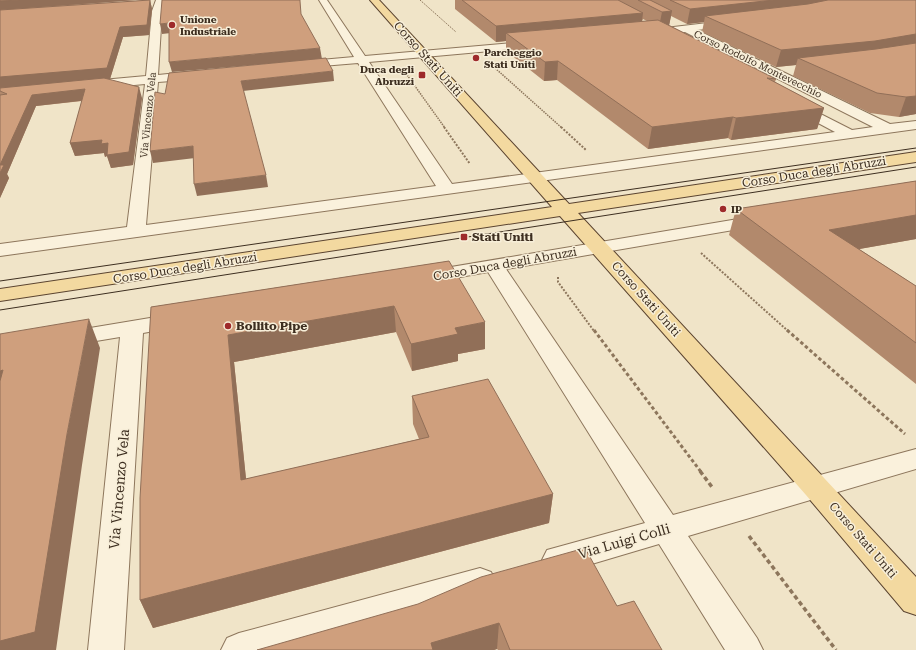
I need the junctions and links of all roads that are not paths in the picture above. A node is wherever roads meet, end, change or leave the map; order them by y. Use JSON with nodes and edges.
{"nodes":[{"id":1,"x":323,"y":0,"type":"edge"},
{"id":2,"x":374,"y":0,"type":"edge"},
{"id":3,"x":159,"y":3,"type":"edge"},
{"id":4,"x":666,"y":19,"type":"edge"},
{"id":5,"x":746,"y":22,"type":"edge"},
{"id":6,"x":643,"y":24,"type":"edge"},
{"id":7,"x":686,"y":29,"type":"junction"},
{"id":8,"x":658,"y":32,"type":"junction"},
{"id":9,"x":635,"y":34,"type":"edge"},
{"id":10,"x":544,"y":43,"type":"edge"},
{"id":11,"x":678,"y":43,"type":"edge"},
{"id":12,"x":424,"y":54,"type":"junction"},
{"id":13,"x":362,"y":60,"type":"junction"},
{"id":14,"x":289,"y":66,"type":"edge"},
{"id":15,"x":794,"y":71,"type":"edge"},
{"id":16,"x":211,"y":73,"type":"edge"},
{"id":17,"x":774,"y":73,"type":"junction"},
{"id":18,"x":152,"y":79,"type":"junction"},
{"id":19,"x":79,"y":86,"type":"edge"},
{"id":20,"x":788,"y":101,"type":"edge"},
{"id":21,"x":916,"y":125,"type":"edge"},
{"id":22,"x":888,"y":129,"type":"junction"},
{"id":23,"x":849,"y":134,"type":"junction"},
{"id":24,"x":916,"y":157,"type":"edge"},
{"id":25,"x":536,"y":178,"type":"junction"},
{"id":26,"x":447,"y":190,"type":"junction"},
{"id":27,"x":565,"y":210,"type":"junction"},
{"id":28,"x":782,"y":216,"type":"edge"},
{"id":29,"x":136,"y":231,"type":"junction"},
{"id":30,"x":599,"y":248,"type":"junction"},
{"id":31,"x":0,"y":250,"type":"edge"},
{"id":32,"x":494,"y":266,"type":"junction"},
{"id":33,"x":404,"y":281,"type":"edge"},
{"id":34,"x":0,"y":295,"type":"edge"},
{"id":35,"x":202,"y":316,"type":"edge"},
{"id":36,"x":132,"y":328,"type":"junction"},
{"id":37,"x":46,"y":343,"type":"edge"},
{"id":38,"x":913,"y":449,"type":"edge"},
{"id":39,"x":816,"y":487,"type":"junction"},
{"id":40,"x":665,"y":529,"type":"junction"},
{"id":41,"x":916,"y":600,"type":"edge"},
{"id":42,"x":106,"y":650,"type":"edge"},
{"id":43,"x":239,"y":650,"type":"edge"},
{"id":44,"x":745,"y":650,"type":"edge"}],
"edges":[{"from":1,"to":13,"type":"street"},
{"from":2,"to":12,"type":"main road","name":"Corso Stati Uniti"},
{"from":3,"to":18,"type":"street","name":"Via Vincenzo Vela"},
{"from":4,"to":7,"type":"street","name":"Corso Rodolfo Montevecchio"},
{"from":5,"to":7,"type":"street"},
{"from":6,"to":8,"type":"street","name":"Corso Rodolfo Montevecchio"},
{"from":7,"to":8,"type":"street"},
{"from":7,"to":17,"type":"street","name":"Corso Rodolfo Montevecchio"},
{"from":8,"to":9,"type":"street"},
{"from":8,"to":11,"type":"street","name":"Corso Rodolfo Montevecchio"},
{"from":10,"to":12,"type":"street"},
{"from":12,"to":13,"type":"street"},
{"from":12,"to":25,"type":"main road","name":"Corso Stati Uniti"},
{"from":13,"to":14,"type":"street"},
{"from":13,"to":26,"type":"street"},
{"from":15,"to":17,"type":"street"},
{"from":16,"to":18,"type":"street"},
{"from":17,"to":22,"type":"street","name":"Corso Rodolfo Montevecchio"},
{"from":18,"to":19,"type":"street"},
{"from":18,"to":29,"type":"street","name":"Via Vincenzo Vela"},
{"from":20,"to":23,"type":"street","name":"Corso Rodolfo Montevecchio"},
{"from":21,"to":22,"type":"street"},
{"from":22,"to":23,"type":"street"},
{"from":23,"to":25,"type":"street"},
{"from":24,"to":27,"type":"main road","name":"Corso Duca degli Abruzzi"},
{"from":25,"to":26,"type":"street"},
{"from":25,"to":27,"type":"main road","name":"Corso Stati Uniti"},
{"from":26,"to":29,"type":"street"},
{"from":27,"to":30,"type":"main road","name":"Corso Stati Uniti"},
{"from":27,"to":34,"type":"main road","name":"Corso Duca degli Abruzzi"},
{"from":28,"to":30,"type":"street","name":"Corso Duca degli Abruzzi"},
{"from":29,"to":31,"type":"street"},
{"from":30,"to":32,"type":"street","name":"Corso Duca degli Abruzzi"},
{"from":30,"to":39,"type":"main road","name":"Corso Stati Uniti"},
{"from":32,"to":33,"type":"street","name":"Corso Duca degli Abruzzi"},
{"from":32,"to":40,"type":"street"},
{"from":35,"to":36,"type":"street"},
{"from":36,"to":37,"type":"street"},
{"from":36,"to":42,"type":"street","name":"Via Vincenzo Vela"},
{"from":38,"to":39,"type":"street","name":"Via Luigi Colli"},
{"from":39,"to":40,"type":"street","name":"Via Luigi Colli"},
{"from":39,"to":41,"type":"main road","name":"Corso Stati Uniti"},
{"from":40,"to":43,"type":"street","name":"Via Luigi Colli"},
{"from":40,"to":44,"type":"street"}]}
